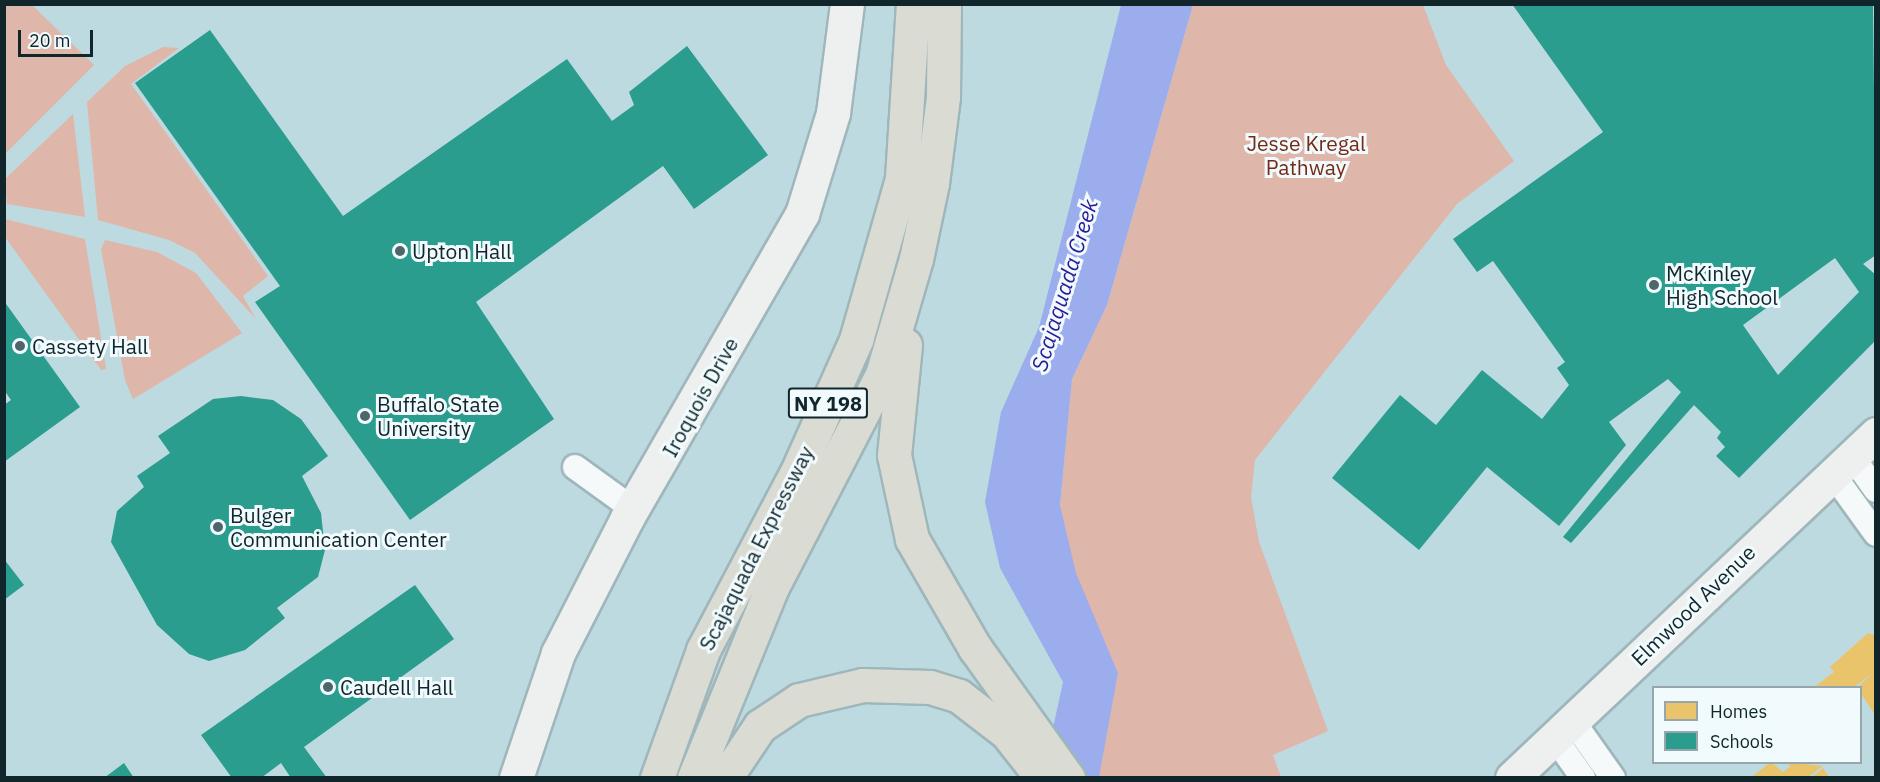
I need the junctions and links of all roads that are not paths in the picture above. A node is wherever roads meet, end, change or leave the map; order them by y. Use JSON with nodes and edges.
{"nodes":[{"id":1,"x":847,"y":4,"type":"edge"},
{"id":2,"x":913,"y":4,"type":"edge"},
{"id":3,"x":944,"y":4,"type":"edge"},
{"id":4,"x":916,"y":260,"type":"junction"},
{"id":5,"x":1875,"y":434,"type":"edge"},
{"id":6,"x":1841,"y":464,"type":"junction"},
{"id":7,"x":575,"y":467,"type":"dead end"},
{"id":8,"x":1875,"y":490,"type":"edge"},
{"id":9,"x":633,"y":509,"type":"junction"},
{"id":10,"x":1875,"y":534,"type":"edge"},
{"id":11,"x":1012,"y":720,"type":"junction"},
{"id":12,"x":1563,"y":729,"type":"junction"},
{"id":13,"x":516,"y":777,"type":"edge"},
{"id":14,"x":657,"y":777,"type":"edge"},
{"id":15,"x":694,"y":777,"type":"edge"},
{"id":16,"x":725,"y":777,"type":"edge"},
{"id":17,"x":1041,"y":777,"type":"edge"},
{"id":18,"x":1068,"y":777,"type":"edge"},
{"id":19,"x":1512,"y":777,"type":"edge"},
{"id":20,"x":1583,"y":777,"type":"edge"},
{"id":21,"x":1613,"y":777,"type":"edge"}],
"edges":[{"from":1,"to":9,"type":"street","name":"Iroquois Drive"},
{"from":2,"to":14,"type":"highway","name":"Scajaquada Expressway","number":"NY 198"},
{"from":3,"to":4,"type":"highway","name":"Scajaquada Expressway","number":"NY 198"},
{"from":4,"to":11,"type":"highway"},
{"from":4,"to":15,"type":"highway","name":"Scajaquada Expressway","number":"NY 198"},
{"from":5,"to":6,"type":"street","name":"Elmwood Avenue"},
{"from":6,"to":8,"type":"street"},
{"from":6,"to":10,"type":"street"},
{"from":6,"to":12,"type":"street","name":"Elmwood Avenue"},
{"from":7,"to":9,"type":"street"},
{"from":9,"to":13,"type":"street","name":"Iroquois Drive"},
{"from":11,"to":16,"type":"highway"},
{"from":11,"to":17,"type":"highway"},
{"from":11,"to":18,"type":"highway"},
{"from":12,"to":19,"type":"street","name":"Elmwood Avenue"},
{"from":12,"to":20,"type":"street"},
{"from":12,"to":21,"type":"street"}]}
